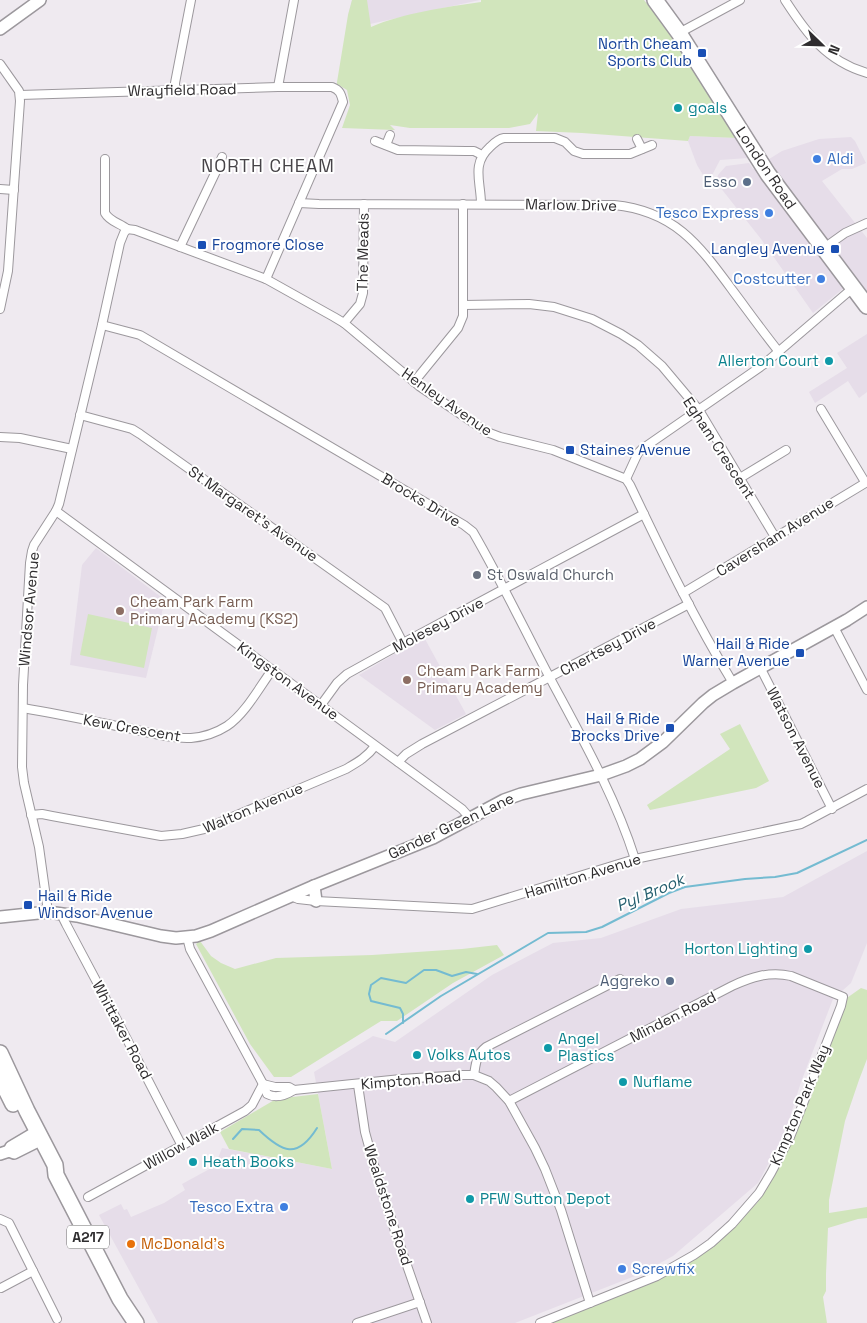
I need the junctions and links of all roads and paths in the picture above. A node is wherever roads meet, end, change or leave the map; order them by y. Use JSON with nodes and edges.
{"nodes":[{"id":1,"x":40,"y":0,"type":"edge"},
{"id":2,"x":191,"y":0,"type":"edge"},
{"id":3,"x":294,"y":0,"type":"edge"},
{"id":4,"x":655,"y":0,"type":"edge"},
{"id":5,"x":740,"y":0,"type":"edge"},
{"id":6,"x":785,"y":0,"type":"edge"},
{"id":7,"x":0,"y":29,"type":"edge"},
{"id":8,"x":679,"y":33,"type":"junction"},
{"id":9,"x":0,"y":64,"type":"edge"},
{"id":10,"x":867,"y":73,"type":"edge"},
{"id":11,"x":278,"y":87,"type":"junction"},
{"id":12,"x":175,"y":90,"type":"junction"},
{"id":13,"x":20,"y":95,"type":"junction"},
{"id":14,"x":390,"y":135,"type":"dead end"},
{"id":15,"x":637,"y":139,"type":"dead end"},
{"id":16,"x":375,"y":141,"type":"dead end"},
{"id":17,"x":386,"y":145,"type":"junction"},
{"id":18,"x":652,"y":145,"type":"dead end"},
{"id":19,"x":642,"y":149,"type":"junction"},
{"id":20,"x":482,"y":155,"type":"junction"},
{"id":21,"x":222,"y":157,"type":"dead end"},
{"id":22,"x":105,"y":159,"type":"dead end"},
{"id":23,"x":0,"y":189,"type":"edge"},
{"id":24,"x":14,"y":190,"type":"junction"},
{"id":25,"x":299,"y":203,"type":"junction"},
{"id":26,"x":364,"y":204,"type":"junction"},
{"id":27,"x":463,"y":204,"type":"junction"},
{"id":28,"x":481,"y":204,"type":"junction"},
{"id":29,"x":867,"y":223,"type":"edge"},
{"id":30,"x":127,"y":230,"type":"junction"},
{"id":31,"x":180,"y":247,"type":"junction"},
{"id":32,"x":824,"y":248,"type":"junction"},
{"id":33,"x":266,"y":279,"type":"junction"},
{"id":34,"x":854,"y":287,"type":"junction"},
{"id":35,"x":464,"y":304,"type":"junction"},
{"id":36,"x":867,"y":306,"type":"edge"},
{"id":37,"x":0,"y":309,"type":"edge"},
{"id":38,"x":344,"y":323,"type":"junction"},
{"id":39,"x":102,"y":325,"type":"junction"},
{"id":40,"x":779,"y":352,"type":"junction"},
{"id":41,"x":414,"y":382,"type":"junction"},
{"id":42,"x":821,"y":409,"type":"dead end"},
{"id":43,"x":698,"y":410,"type":"junction"},
{"id":44,"x":80,"y":415,"type":"junction"},
{"id":45,"x":0,"y":436,"type":"edge"},
{"id":46,"x":72,"y":450,"type":"junction"},
{"id":47,"x":786,"y":450,"type":"dead end"},
{"id":48,"x":740,"y":478,"type":"junction"},
{"id":49,"x":626,"y":479,"type":"junction"},
{"id":50,"x":866,"y":482,"type":"edge"},
{"id":51,"x":56,"y":511,"type":"junction"},
{"id":52,"x":644,"y":514,"type":"junction"},
{"id":53,"x":775,"y":537,"type":"junction"},
{"id":54,"x":504,"y":589,"type":"junction"},
{"id":55,"x":683,"y":593,"type":"junction"},
{"id":56,"x":689,"y":604,"type":"junction"},
{"id":57,"x":867,"y":607,"type":"edge"},
{"id":58,"x":834,"y":627,"type":"junction"},
{"id":59,"x":402,"y":643,"type":"junction"},
{"id":60,"x":760,"y":667,"type":"junction"},
{"id":61,"x":272,"y":670,"type":"junction"},
{"id":62,"x":550,"y":678,"type":"junction"},
{"id":63,"x":733,"y":683,"type":"junction"},
{"id":64,"x":867,"y":690,"type":"edge"},
{"id":65,"x":321,"y":705,"type":"junction"},
{"id":66,"x":23,"y":708,"type":"junction"},
{"id":67,"x":375,"y":746,"type":"junction"},
{"id":68,"x":398,"y":762,"type":"junction"},
{"id":69,"x":600,"y":775,"type":"junction"},
{"id":70,"x":867,"y":789,"type":"edge"},
{"id":71,"x":832,"y":809,"type":"junction"},
{"id":72,"x":32,"y":815,"type":"junction"},
{"id":73,"x":470,"y":818,"type":"junction"},
{"id":74,"x":635,"y":859,"type":"junction"},
{"id":75,"x":314,"y":886,"type":"junction"},
{"id":76,"x":291,"y":896,"type":"junction"},
{"id":77,"x":316,"y":900,"type":"junction"},
{"id":78,"x":48,"y":912,"type":"junction"},
{"id":79,"x":64,"y":914,"type":"junction"},
{"id":80,"x":0,"y":917,"type":"edge"},
{"id":81,"x":187,"y":937,"type":"junction"},
{"id":82,"x":620,"y":979,"type":"dead end"},
{"id":83,"x":843,"y":996,"type":"joint"},
{"id":84,"x":0,"y":1053,"type":"edge"},
{"id":85,"x":474,"y":1075,"type":"junction"},
{"id":86,"x":0,"y":1078,"type":"edge"},
{"id":87,"x":263,"y":1084,"type":"junction"},
{"id":88,"x":358,"y":1085,"type":"junction"},
{"id":89,"x":509,"y":1100,"type":"junction"},
{"id":90,"x":35,"y":1138,"type":"junction"},
{"id":91,"x":182,"y":1146,"type":"junction"},
{"id":92,"x":5,"y":1153,"type":"edge"},
{"id":93,"x":88,"y":1197,"type":"dead end"},
{"id":94,"x":0,"y":1219,"type":"edge"},
{"id":95,"x":33,"y":1271,"type":"junction"},
{"id":96,"x":1,"y":1288,"type":"edge"},
{"id":97,"x":420,"y":1302,"type":"junction"},
{"id":98,"x":590,"y":1304,"type":"junction"},
{"id":99,"x":57,"y":1319,"type":"dead end"},
{"id":100,"x":136,"y":1323,"type":"edge"},
{"id":101,"x":357,"y":1323,"type":"edge"},
{"id":102,"x":427,"y":1323,"type":"edge"},
{"id":103,"x":540,"y":1323,"type":"edge"}],
"edges":[{"from":1,"to":7,"type":"street"},
{"from":2,"to":12,"type":"street"},
{"from":3,"to":11,"type":"street"},
{"from":4,"to":8,"type":"highway","name":"London Road"},
{"from":5,"to":8,"type":"street"},
{"from":6,"to":10,"type":"street"},
{"from":8,"to":32,"type":"highway","name":"London Road"},
{"from":9,"to":13,"type":"street"},
{"from":11,"to":12,"type":"street","name":"Wrayfield Road"},
{"from":11,"to":25,"type":"street","name":"Wrayfield Road"},
{"from":12,"to":13,"type":"street","name":"Wrayfield Road"},
{"from":13,"to":24,"type":"street"},
{"from":14,"to":17,"type":"street"},
{"from":15,"to":19,"type":"street"},
{"from":16,"to":17,"type":"street"},
{"from":17,"to":20,"type":"street"},
{"from":18,"to":19,"type":"street"},
{"from":19,"to":20,"type":"street"},
{"from":20,"to":28,"type":"street"},
{"from":21,"to":31,"type":"street"},
{"from":22,"to":30,"type":"street"},
{"from":23,"to":24,"type":"street"},
{"from":24,"to":37,"type":"street"},
{"from":25,"to":26,"type":"street","name":"Marlow Drive"},
{"from":25,"to":33,"type":"street"},
{"from":26,"to":27,"type":"street","name":"Marlow Drive"},
{"from":26,"to":38,"type":"street","name":"The Meads"},
{"from":27,"to":28,"type":"street","name":"Marlow Drive"},
{"from":27,"to":35,"type":"street"},
{"from":28,"to":40,"type":"street","name":"Marlow Drive"},
{"from":29,"to":32,"type":"street"},
{"from":30,"to":31,"type":"street","name":"Henley Avenue"},
{"from":30,"to":39,"type":"street","name":"Windsor Avenue"},
{"from":31,"to":33,"type":"street","name":"Henley Avenue"},
{"from":32,"to":34,"type":"highway","name":"London Road"},
{"from":33,"to":38,"type":"street","name":"Henley Avenue"},
{"from":34,"to":36,"type":"highway","name":"London Road"},
{"from":34,"to":40,"type":"street"},
{"from":35,"to":41,"type":"street"},
{"from":35,"to":43,"type":"street","name":"Egham Crescent"},
{"from":38,"to":41,"type":"street","name":"Henley Avenue"},
{"from":39,"to":44,"type":"street","name":"Windsor Avenue"},
{"from":39,"to":54,"type":"street","name":"Brocks Drive"},
{"from":40,"to":43,"type":"street"},
{"from":41,"to":49,"type":"street","name":"Henley Avenue"},
{"from":42,"to":50,"type":"street"},
{"from":43,"to":48,"type":"street","name":"Egham Crescent"},
{"from":43,"to":49,"type":"street"},
{"from":44,"to":46,"type":"street","name":"Windsor Avenue"},
{"from":44,"to":59,"type":"street","name":"St Margaret's Avenue"},
{"from":45,"to":46,"type":"street"},
{"from":46,"to":51,"type":"street","name":"Windsor Avenue"},
{"from":47,"to":48,"type":"street"},
{"from":48,"to":53,"type":"street","name":"Egham Crescent"},
{"from":49,"to":52,"type":"street"},
{"from":50,"to":53,"type":"street","name":"Caversham Avenue"},
{"from":51,"to":61,"type":"street","name":"Kingston Avenue"},
{"from":51,"to":66,"type":"street","name":"Windsor Avenue"},
{"from":52,"to":54,"type":"street","name":"Molesey Drive"},
{"from":52,"to":55,"type":"street"},
{"from":53,"to":55,"type":"street","name":"Caversham Avenue"},
{"from":54,"to":59,"type":"street","name":"Molesey Drive"},
{"from":54,"to":62,"type":"street","name":"Brocks Drive"},
{"from":55,"to":56,"type":"street"},
{"from":56,"to":62,"type":"street","name":"Chertsey Drive"},
{"from":56,"to":63,"type":"street"},
{"from":57,"to":58,"type":"street","name":"Gander Green Lane"},
{"from":58,"to":60,"type":"street","name":"Gander Green Lane"},
{"from":58,"to":64,"type":"street"},
{"from":59,"to":65,"type":"street","name":"Molesey Drive"},
{"from":60,"to":63,"type":"street","name":"Gander Green Lane"},
{"from":60,"to":71,"type":"street","name":"Watson Avenue"},
{"from":61,"to":65,"type":"street","name":"Kingston Avenue"},
{"from":61,"to":66,"type":"street","name":"Kew Crescent"},
{"from":62,"to":68,"type":"street","name":"Chertsey Drive"},
{"from":62,"to":69,"type":"street","name":"Brocks Drive"},
{"from":63,"to":69,"type":"street","name":"Gander Green Lane"},
{"from":65,"to":67,"type":"street","name":"Kingston Avenue"},
{"from":66,"to":72,"type":"street","name":"Windsor Avenue"},
{"from":67,"to":68,"type":"street","name":"Kingston Avenue"},
{"from":67,"to":72,"type":"street","name":"Walton Avenue"},
{"from":68,"to":73,"type":"street","name":"Kingston Avenue"},
{"from":69,"to":73,"type":"street","name":"Gander Green Lane"},
{"from":69,"to":74,"type":"street","name":"Brocks Drive"},
{"from":70,"to":71,"type":"street","name":"Hamilton Avenue"},
{"from":71,"to":74,"type":"street","name":"Hamilton Avenue"},
{"from":72,"to":78,"type":"street","name":"Windsor Avenue"},
{"from":73,"to":75,"type":"street","name":"Gander Green Lane"},
{"from":74,"to":77,"type":"street","name":"Hamilton Avenue"},
{"from":75,"to":76,"type":"street","name":"Gander Green Lane"},
{"from":75,"to":77,"type":"street"},
{"from":76,"to":77,"type":"street","name":"Hamilton Avenue"},
{"from":76,"to":81,"type":"street","name":"Gander Green Lane"},
{"from":78,"to":79,"type":"street","name":"Gander Green Lane"},
{"from":78,"to":80,"type":"street","name":"Gander Green Lane"},
{"from":79,"to":81,"type":"street","name":"Gander Green Lane"},
{"from":79,"to":91,"type":"street","name":"Whittaker Road"},
{"from":81,"to":87,"type":"street"},
{"from":82,"to":85,"type":"street"},
{"from":83,"to":89,"type":"street","name":"Minden Road"},
{"from":83,"to":98,"type":"street","name":"Kimpton Park Way"},
{"from":84,"to":90,"type":"highway","number":"A217"},
{"from":85,"to":88,"type":"street","name":"Kimpton Road"},
{"from":85,"to":89,"type":"street","name":"Kimpton Road"},
{"from":86,"to":90,"type":"highway","number":"A217"},
{"from":87,"to":88,"type":"street","name":"Kimpton Road"},
{"from":87,"to":91,"type":"street","name":"Willow Walk"},
{"from":88,"to":97,"type":"street","name":"Wealdstone Road"},
{"from":89,"to":98,"type":"street","name":"Kimpton Road"},
{"from":90,"to":92,"type":"street"},
{"from":90,"to":100,"type":"highway","number":"A217"},
{"from":91,"to":93,"type":"street","name":"Willow Walk"},
{"from":94,"to":95,"type":"street"},
{"from":95,"to":96,"type":"street"},
{"from":95,"to":99,"type":"street"},
{"from":97,"to":101,"type":"street"},
{"from":97,"to":102,"type":"street","name":"Wealdstone Road"},
{"from":98,"to":103,"type":"street","name":"Kimpton Park Way"}]}
